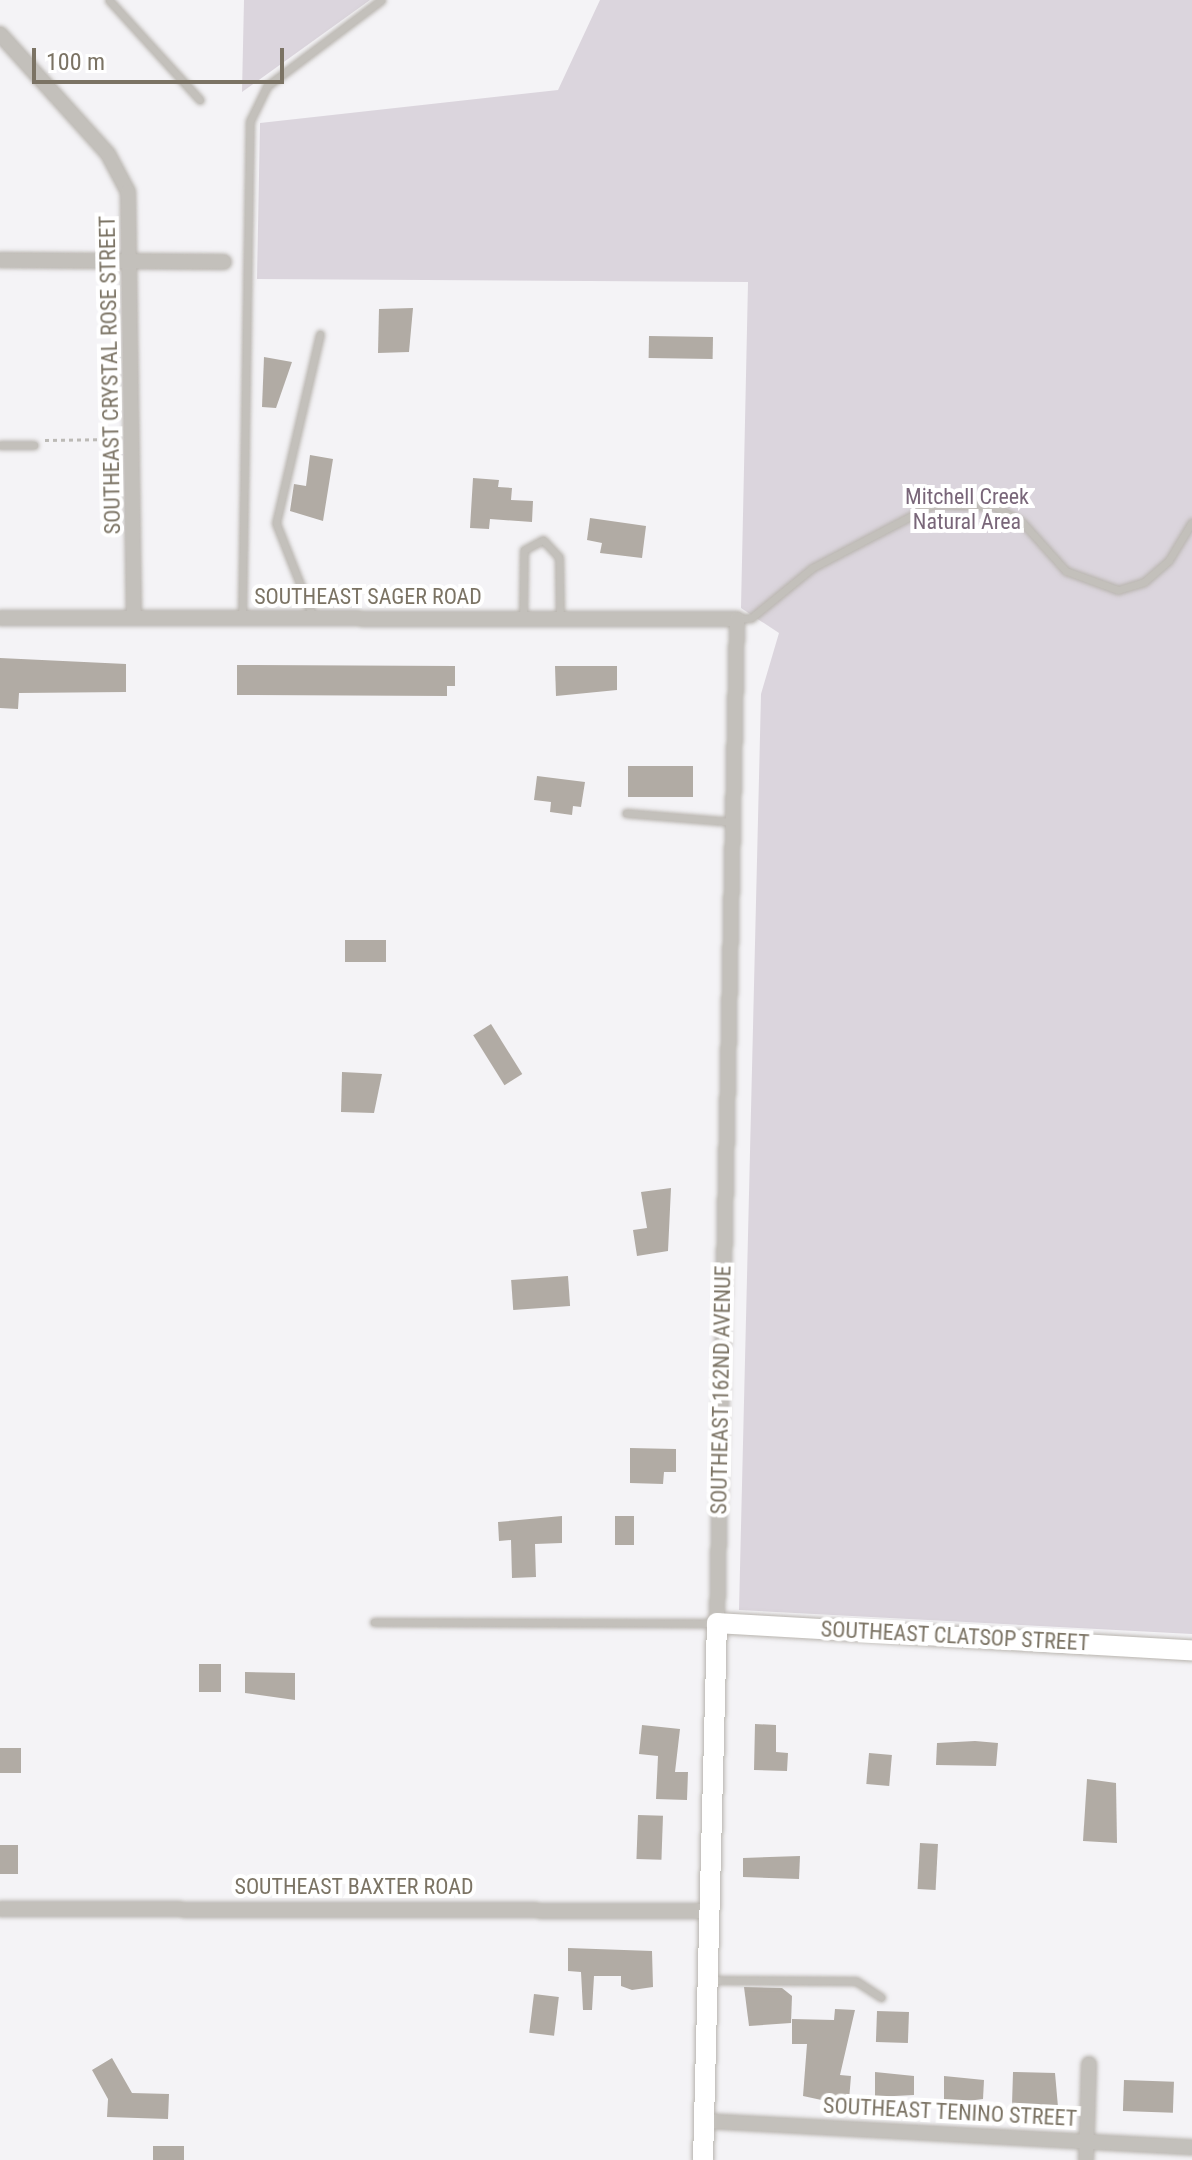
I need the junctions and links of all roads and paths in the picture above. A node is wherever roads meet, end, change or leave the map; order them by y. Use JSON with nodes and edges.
{"nodes":[{"id":1,"x":109,"y":0,"type":"edge"},
{"id":2,"x":381,"y":0,"type":"edge"},
{"id":3,"x":0,"y":34,"type":"edge"},
{"id":4,"x":200,"y":100,"type":"dead end"},
{"id":5,"x":0,"y":260,"type":"edge"},
{"id":6,"x":131,"y":261,"type":"junction"},
{"id":7,"x":224,"y":262,"type":"dead end"},
{"id":8,"x":320,"y":334,"type":"dead end"},
{"id":9,"x":132,"y":438,"type":"junction"},
{"id":10,"x":0,"y":445,"type":"edge"},
{"id":11,"x":34,"y":445,"type":"joint"},
{"id":12,"x":1192,"y":522,"type":"edge"},
{"id":13,"x":0,"y":618,"type":"edge"},
{"id":14,"x":134,"y":618,"type":"junction"},
{"id":15,"x":242,"y":619,"type":"junction"},
{"id":16,"x":737,"y":619,"type":"junction"},
{"id":17,"x":314,"y":620,"type":"junction"},
{"id":18,"x":523,"y":620,"type":"junction"},
{"id":19,"x":560,"y":620,"type":"junction"},
{"id":20,"x":626,"y":813,"type":"dead end"},
{"id":21,"x":733,"y":822,"type":"junction"},
{"id":22,"x":374,"y":1622,"type":"dead end"},
{"id":23,"x":717,"y":1623,"type":"junction"},
{"id":24,"x":1192,"y":1650,"type":"edge"},
{"id":25,"x":0,"y":1909,"type":"edge"},
{"id":26,"x":709,"y":1911,"type":"junction"},
{"id":27,"x":707,"y":1980,"type":"junction"},
{"id":28,"x":881,"y":1997,"type":"dead end"},
{"id":29,"x":1089,"y":2064,"type":"dead end"},
{"id":30,"x":705,"y":2121,"type":"junction"},
{"id":31,"x":1087,"y":2141,"type":"junction"},
{"id":32,"x":1192,"y":2147,"type":"edge"},
{"id":33,"x":703,"y":2160,"type":"edge"},
{"id":34,"x":1086,"y":2160,"type":"edge"}],
"edges":[{"from":1,"to":4,"type":"lane"},
{"from":2,"to":15,"type":"lane"},
{"from":3,"to":6,"type":"street","name":"SOUTHEAST CRYSTAL ROSE STREET"},
{"from":5,"to":6,"type":"street"},
{"from":6,"to":7,"type":"street"},
{"from":6,"to":9,"type":"street","name":"SOUTHEAST CRYSTAL ROSE STREET"},
{"from":8,"to":17,"type":"lane"},
{"from":9,"to":11,"type":"path"},
{"from":9,"to":14,"type":"street","name":"SOUTHEAST CRYSTAL ROSE STREET"},
{"from":10,"to":11,"type":"lane"},
{"from":12,"to":16,"type":"lane"},
{"from":13,"to":14,"type":"street","name":"SOUTHEAST SAGER ROAD"},
{"from":14,"to":15,"type":"street","name":"SOUTHEAST SAGER ROAD"},
{"from":15,"to":17,"type":"street","name":"SOUTHEAST SAGER ROAD"},
{"from":16,"to":19,"type":"street","name":"SOUTHEAST SAGER ROAD"},
{"from":16,"to":21,"type":"street","name":"SOUTHEAST 162ND AVENUE"},
{"from":17,"to":18,"type":"street","name":"SOUTHEAST SAGER ROAD"},
{"from":18,"to":19,"type":"street","name":"SOUTHEAST SAGER ROAD"},
{"from":18,"to":19,"type":"lane"},
{"from":20,"to":21,"type":"lane"},
{"from":21,"to":23,"type":"street","name":"SOUTHEAST 162ND AVENUE"},
{"from":22,"to":23,"type":"lane"},
{"from":23,"to":24,"type":"street","name":"SOUTHEAST CLATSOP STREET"},
{"from":23,"to":26,"type":"street","name":"SOUTHEAST 162ND AVENUE"},
{"from":25,"to":26,"type":"street","name":"SOUTHEAST BAXTER ROAD"},
{"from":26,"to":27,"type":"street","name":"SOUTHEAST 162ND AVENUE"},
{"from":27,"to":28,"type":"lane"},
{"from":27,"to":30,"type":"street","name":"SOUTHEAST 162ND AVENUE"},
{"from":29,"to":31,"type":"street"},
{"from":30,"to":31,"type":"street","name":"SOUTHEAST TENINO STREET"},
{"from":30,"to":33,"type":"street","name":"SOUTHEAST 162ND AVENUE"},
{"from":31,"to":32,"type":"street","name":"SOUTHEAST TENINO STREET"},
{"from":31,"to":34,"type":"street"}]}
